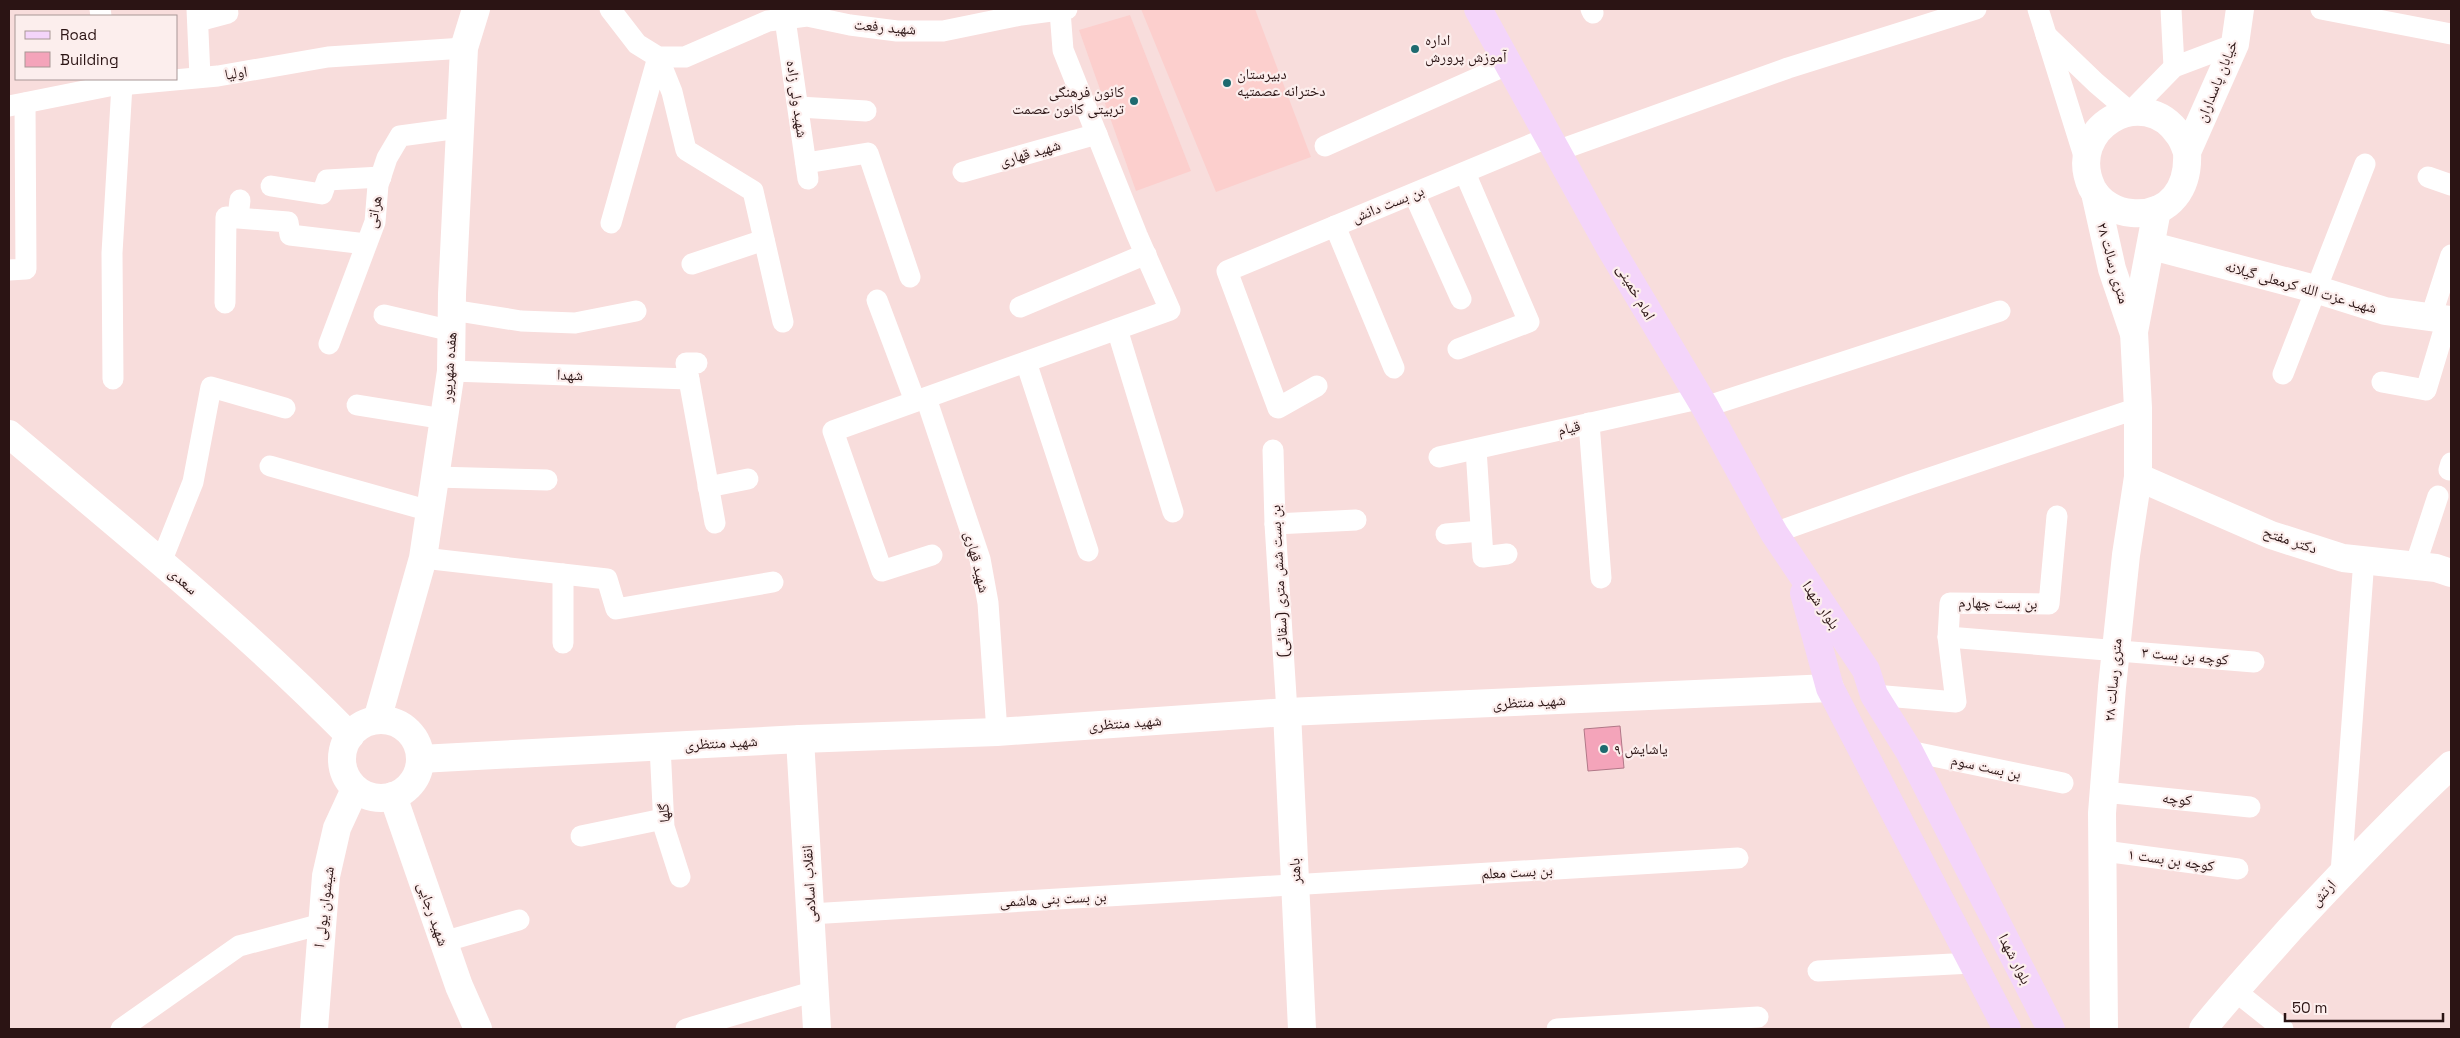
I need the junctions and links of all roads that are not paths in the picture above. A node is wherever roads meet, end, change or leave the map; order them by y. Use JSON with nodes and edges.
{"nodes":[{"id":1,"x":476,"y":9,"type":"edge"},
{"id":2,"x":610,"y":9,"type":"edge"},
{"id":3,"x":1478,"y":9,"type":"edge"},
{"id":4,"x":1976,"y":9,"type":"edge"},
{"id":5,"x":2038,"y":9,"type":"edge"},
{"id":6,"x":2171,"y":9,"type":"edge"},
{"id":7,"x":2240,"y":9,"type":"edge"},
{"id":8,"x":2321,"y":9,"type":"edge"},
{"id":9,"x":1064,"y":10,"type":"edge"},
{"id":10,"x":228,"y":13,"type":"dead end"},
{"id":11,"x":198,"y":15,"type":"edge"},
{"id":12,"x":772,"y":16,"type":"edge"},
{"id":13,"x":2451,"y":34,"type":"edge"},
{"id":14,"x":2046,"y":35,"type":"junction"},
{"id":15,"x":2235,"y":44,"type":"junction"},
{"id":16,"x":464,"y":48,"type":"junction"},
{"id":17,"x":658,"y":57,"type":"junction"},
{"id":18,"x":1509,"y":64,"type":"junction"},
{"id":19,"x":2174,"y":67,"type":"junction"},
{"id":20,"x":200,"y":78,"type":"junction"},
{"id":21,"x":178,"y":79,"type":"edge"},
{"id":22,"x":165,"y":80,"type":"edge"},
{"id":23,"x":113,"y":83,"type":"edge"},
{"id":24,"x":17,"y":104,"type":"edge"},
{"id":25,"x":799,"y":108,"type":"junction"},
{"id":26,"x":866,"y":111,"type":"dead end"},
{"id":27,"x":2130,"y":112,"type":"junction"},
{"id":28,"x":459,"y":128,"type":"junction"},
{"id":29,"x":1097,"y":134,"type":"junction"},
{"id":30,"x":1553,"y":144,"type":"junction"},
{"id":31,"x":1324,"y":146,"type":"dead end"},
{"id":32,"x":2187,"y":152,"type":"junction"},
{"id":33,"x":2085,"y":160,"type":"junction"},
{"id":34,"x":2364,"y":164,"type":"dead end"},
{"id":35,"x":963,"y":172,"type":"dead end"},
{"id":36,"x":1465,"y":173,"type":"junction"},
{"id":37,"x":381,"y":176,"type":"junction"},
{"id":38,"x":2428,"y":176,"type":"dead end"},
{"id":39,"x":2451,"y":185,"type":"edge"},
{"id":40,"x":271,"y":186,"type":"dead end"},
{"id":41,"x":2095,"y":193,"type":"junction"},
{"id":42,"x":1414,"y":194,"type":"junction"},
{"id":43,"x":2158,"y":210,"type":"junction"},
{"id":44,"x":610,"y":223,"type":"dead end"},
{"id":45,"x":1335,"y":226,"type":"junction"},
{"id":46,"x":764,"y":240,"type":"junction"},
{"id":47,"x":366,"y":244,"type":"junction"},
{"id":48,"x":2152,"y":246,"type":"junction"},
{"id":49,"x":1146,"y":254,"type":"junction"},
{"id":50,"x":2451,"y":255,"type":"edge"},
{"id":51,"x":692,"y":264,"type":"dead end"},
{"id":52,"x":9,"y":270,"type":"edge"},
{"id":53,"x":910,"y":277,"type":"dead end"},
{"id":54,"x":2315,"y":289,"type":"junction"},
{"id":55,"x":1461,"y":299,"type":"dead end"},
{"id":56,"x":876,"y":300,"type":"dead end"},
{"id":57,"x":225,"y":304,"type":"dead end"},
{"id":58,"x":1020,"y":307,"type":"dead end"},
{"id":59,"x":2000,"y":311,"type":"dead end"},
{"id":60,"x":636,"y":312,"type":"dead end"},
{"id":61,"x":384,"y":315,"type":"dead end"},
{"id":62,"x":2443,"y":319,"type":"edge"},
{"id":63,"x":452,"y":321,"type":"junction"},
{"id":64,"x":783,"y":322,"type":"dead end"},
{"id":65,"x":1118,"y":329,"type":"junction"},
{"id":66,"x":2134,"y":332,"type":"junction"},
{"id":67,"x":329,"y":344,"type":"dead end"},
{"id":68,"x":1458,"y":350,"type":"dead end"},
{"id":69,"x":1026,"y":362,"type":"junction"},
{"id":70,"x":1394,"y":368,"type":"dead end"},
{"id":71,"x":451,"y":372,"type":"junction"},
{"id":72,"x":2283,"y":374,"type":"dead end"},
{"id":73,"x":113,"y":379,"type":"dead end"},
{"id":74,"x":2382,"y":382,"type":"dead end"},
{"id":75,"x":1317,"y":386,"type":"dead end"},
{"id":76,"x":921,"y":400,"type":"junction"},
{"id":77,"x":1702,"y":403,"type":"junction"},
{"id":78,"x":357,"y":405,"type":"dead end"},
{"id":79,"x":284,"y":408,"type":"dead end"},
{"id":80,"x":2138,"y":408,"type":"junction"},
{"id":81,"x":444,"y":419,"type":"junction"},
{"id":82,"x":1589,"y":423,"type":"junction"},
{"id":83,"x":9,"y":434,"type":"edge"},
{"id":84,"x":1476,"y":448,"type":"junction"},
{"id":85,"x":1273,"y":450,"type":"dead end"},
{"id":86,"x":1439,"y":457,"type":"dead end"},
{"id":87,"x":270,"y":466,"type":"dead end"},
{"id":88,"x":2138,"y":477,"type":"junction"},
{"id":89,"x":436,"y":478,"type":"junction"},
{"id":90,"x":748,"y":478,"type":"dead end"},
{"id":91,"x":547,"y":480,"type":"dead end"},
{"id":92,"x":708,"y":486,"type":"junction"},
{"id":93,"x":2438,"y":496,"type":"dead end"},
{"id":94,"x":430,"y":511,"type":"junction"},
{"id":95,"x":1173,"y":512,"type":"dead end"},
{"id":96,"x":2057,"y":516,"type":"dead end"},
{"id":97,"x":1356,"y":520,"type":"dead end"},
{"id":98,"x":715,"y":523,"type":"dead end"},
{"id":99,"x":1275,"y":524,"type":"junction"},
{"id":100,"x":1481,"y":531,"type":"junction"},
{"id":101,"x":1774,"y":533,"type":"junction"},
{"id":102,"x":1446,"y":534,"type":"dead end"},
{"id":103,"x":1088,"y":551,"type":"dead end"},
{"id":104,"x":1507,"y":554,"type":"dead end"},
{"id":105,"x":932,"y":555,"type":"dead end"},
{"id":106,"x":423,"y":558,"type":"junction"},
{"id":107,"x":2364,"y":559,"type":"junction"},
{"id":108,"x":161,"y":562,"type":"junction"},
{"id":109,"x":2415,"y":566,"type":"junction"},
{"id":110,"x":1799,"y":572,"type":"junction"},
{"id":111,"x":2451,"y":573,"type":"edge"},
{"id":112,"x":563,"y":574,"type":"junction"},
{"id":113,"x":1601,"y":578,"type":"dead end"},
{"id":114,"x":773,"y":582,"type":"dead end"},
{"id":115,"x":1948,"y":637,"type":"junction"},
{"id":116,"x":563,"y":644,"type":"dead end"},
{"id":117,"x":2116,"y":650,"type":"junction"},
{"id":118,"x":2254,"y":662,"type":"dead end"},
{"id":119,"x":1830,"y":688,"type":"junction"},
{"id":120,"x":1874,"y":695,"type":"junction"},
{"id":121,"x":1287,"y":712,"type":"junction"},
{"id":122,"x":377,"y":720,"type":"junction"},
{"id":123,"x":997,"y":732,"type":"junction"},
{"id":124,"x":350,"y":736,"type":"junction"},
{"id":125,"x":800,"y":739,"type":"junction"},
{"id":126,"x":660,"y":746,"type":"junction"},
{"id":127,"x":1909,"y":751,"type":"junction"},
{"id":128,"x":420,"y":759,"type":"junction"},
{"id":129,"x":2451,"y":765,"type":"edge"},
{"id":130,"x":2063,"y":783,"type":"dead end"},
{"id":131,"x":355,"y":788,"type":"junction"},
{"id":132,"x":393,"y":796,"type":"junction"},
{"id":133,"x":2103,"y":802,"type":"junction"},
{"id":134,"x":2250,"y":807,"type":"dead end"},
{"id":135,"x":663,"y":818,"type":"junction"},
{"id":136,"x":581,"y":836,"type":"dead end"},
{"id":137,"x":2104,"y":851,"type":"junction"},
{"id":138,"x":1738,"y":858,"type":"dead end"},
{"id":139,"x":2238,"y":869,"type":"dead end"},
{"id":140,"x":2341,"y":873,"type":"junction"},
{"id":141,"x":680,"y":878,"type":"dead end"},
{"id":142,"x":1295,"y":885,"type":"junction"},
{"id":143,"x":810,"y":914,"type":"junction"},
{"id":144,"x":519,"y":920,"type":"dead end"},
{"id":145,"x":322,"y":924,"type":"junction"},
{"id":146,"x":443,"y":942,"type":"junction"},
{"id":147,"x":1972,"y":963,"type":"junction"},
{"id":148,"x":1818,"y":971,"type":"dead end"},
{"id":149,"x":2234,"y":990,"type":"junction"},
{"id":150,"x":815,"y":992,"type":"junction"},
{"id":151,"x":1758,"y":1017,"type":"dead end"},
{"id":152,"x":121,"y":1029,"type":"edge"},
{"id":153,"x":314,"y":1029,"type":"edge"},
{"id":154,"x":478,"y":1029,"type":"edge"},
{"id":155,"x":686,"y":1029,"type":"edge"},
{"id":156,"x":817,"y":1029,"type":"edge"},
{"id":157,"x":1302,"y":1029,"type":"edge"},
{"id":158,"x":1557,"y":1029,"type":"edge"},
{"id":159,"x":2007,"y":1029,"type":"edge"},
{"id":160,"x":2051,"y":1029,"type":"edge"},
{"id":161,"x":2104,"y":1029,"type":"edge"},
{"id":162,"x":2203,"y":1029,"type":"edge"},
{"id":163,"x":2282,"y":1029,"type":"edge"}],
"edges":[{"from":1,"to":16,"type":"street","name":"هفده شهریور"},
{"from":2,"to":17,"type":"street"},
{"from":3,"to":18,"type":"main road","name":"امام خمینی"},
{"from":4,"to":30,"type":"street","name":"بن بست دانش"},
{"from":5,"to":14,"type":"street"},
{"from":6,"to":19,"type":"street"},
{"from":7,"to":15,"type":"street","name":"خیابان پاسداران"},
{"from":8,"to":13,"type":"street"},
{"from":9,"to":12,"type":"street","name":"شهید رفعت"},
{"from":9,"to":29,"type":"street"},
{"from":10,"to":11,"type":"street"},
{"from":11,"to":20,"type":"street"},
{"from":12,"to":17,"type":"street","name":"شهید رفعت"},
{"from":12,"to":25,"type":"street","name":"شهید ولی زاده"},
{"from":14,"to":27,"type":"street"},
{"from":14,"to":33,"type":"street"},
{"from":15,"to":19,"type":"street"},
{"from":15,"to":32,"type":"street","name":"خیابان پاسداران"},
{"from":16,"to":20,"type":"street","name":"اولیا"},
{"from":16,"to":28,"type":"street","name":"هفده شهریور"},
{"from":17,"to":44,"type":"street"},
{"from":17,"to":46,"type":"street"},
{"from":18,"to":30,"type":"main road","name":"امام خمینی"},
{"from":18,"to":31,"type":"street"},
{"from":19,"to":27,"type":"street"},
{"from":20,"to":21,"type":"street","name":"اولیا"},
{"from":22,"to":23,"type":"street","name":"اولیا"},
{"from":23,"to":24,"type":"street","name":"اولیا"},
{"from":23,"to":73,"type":"street"},
{"from":24,"to":52,"type":"street"},
{"from":25,"to":26,"type":"street"},
{"from":25,"to":53,"type":"street","name":"شهید ولی زاده"},
{"from":27,"to":32,"type":"street"},
{"from":27,"to":33,"type":"street"},
{"from":28,"to":37,"type":"street","name":"هراتی"},
{"from":28,"to":63,"type":"street","name":"هفده شهریور"},
{"from":29,"to":35,"type":"street","name":"شهید قهاری"},
{"from":29,"to":49,"type":"street"},
{"from":30,"to":36,"type":"street","name":"بن بست دانش"},
{"from":30,"to":77,"type":"main road","name":"امام خمینی"},
{"from":32,"to":43,"type":"street"},
{"from":33,"to":41,"type":"street"},
{"from":34,"to":54,"type":"street"},
{"from":36,"to":42,"type":"street","name":"بن بست دانش"},
{"from":36,"to":68,"type":"street"},
{"from":37,"to":40,"type":"street"},
{"from":37,"to":47,"type":"street","name":"هراتی"},
{"from":38,"to":39,"type":"street"},
{"from":41,"to":43,"type":"street"},
{"from":41,"to":66,"type":"street","name":"۲۸ متری رسالت"},
{"from":42,"to":45,"type":"street","name":"بن بست دانش"},
{"from":42,"to":55,"type":"street"},
{"from":43,"to":48,"type":"street","name":"۲۸ متری رسالت"},
{"from":45,"to":70,"type":"street"},
{"from":45,"to":75,"type":"street","name":"بن بست دانش"},
{"from":46,"to":51,"type":"street"},
{"from":46,"to":64,"type":"street"},
{"from":47,"to":57,"type":"street"},
{"from":47,"to":67,"type":"street","name":"هراتی"},
{"from":48,"to":54,"type":"street","name":"شهید عزت الله کرمعلی گیلانه"},
{"from":48,"to":66,"type":"street","name":"۲۸ متری رسالت"},
{"from":49,"to":58,"type":"street"},
{"from":49,"to":65,"type":"street"},
{"from":50,"to":62,"type":"street"},
{"from":54,"to":62,"type":"street","name":"شهید عزت الله کرمعلی گیلانه"},
{"from":54,"to":72,"type":"street"},
{"from":56,"to":76,"type":"street","name":"شهید قهاری"},
{"from":59,"to":77,"type":"street","name":"قیام"},
{"from":60,"to":63,"type":"street"},
{"from":61,"to":63,"type":"street"},
{"from":62,"to":74,"type":"street"},
{"from":63,"to":71,"type":"street","name":"هفده شهریور"},
{"from":65,"to":69,"type":"street"},
{"from":65,"to":95,"type":"street"},
{"from":66,"to":80,"type":"street","name":"۲۸ متری رسالت"},
{"from":69,"to":76,"type":"street"},
{"from":69,"to":103,"type":"street"},
{"from":71,"to":81,"type":"street","name":"هفده شهریور"},
{"from":71,"to":92,"type":"street","name":"شهدا"},
{"from":76,"to":105,"type":"street"},
{"from":76,"to":123,"type":"street","name":"شهید قهاری"},
{"from":77,"to":82,"type":"street","name":"قیام"},
{"from":77,"to":101,"type":"main road","name":"امام خمینی"},
{"from":78,"to":81,"type":"street"},
{"from":79,"to":108,"type":"street"},
{"from":80,"to":88,"type":"street","name":"۲۸ متری رسالت"},
{"from":80,"to":101,"type":"street"},
{"from":81,"to":89,"type":"street","name":"هفده شهریور"},
{"from":82,"to":84,"type":"street","name":"قیام"},
{"from":82,"to":113,"type":"street"},
{"from":83,"to":108,"type":"street","name":"سعدی"},
{"from":84,"to":86,"type":"street","name":"قیام"},
{"from":84,"to":100,"type":"street"},
{"from":85,"to":99,"type":"street","name":"بن بست شش متری (سقائی)"},
{"from":87,"to":94,"type":"street"},
{"from":88,"to":107,"type":"street","name":"دکتر مفتح"},
{"from":88,"to":117,"type":"street","name":"۲۸ متری رسالت"},
{"from":89,"to":91,"type":"street"},
{"from":89,"to":94,"type":"street","name":"هفده شهریور"},
{"from":90,"to":92,"type":"street"},
{"from":92,"to":98,"type":"street"},
{"from":93,"to":109,"type":"street"},
{"from":94,"to":106,"type":"street","name":"هفده شهریور"},
{"from":96,"to":115,"type":"street","name":"بن بست چهارم"},
{"from":97,"to":99,"type":"street"},
{"from":99,"to":121,"type":"street","name":"بن بست شش متری (سقائی)"},
{"from":100,"to":102,"type":"street"},
{"from":100,"to":104,"type":"street"},
{"from":101,"to":110,"type":"main road","name":"امام خمینی"},
{"from":106,"to":112,"type":"street"},
{"from":106,"to":122,"type":"street","name":"هفده شهریور"},
{"from":107,"to":109,"type":"street","name":"دکتر مفتح"},
{"from":107,"to":140,"type":"street"},
{"from":108,"to":124,"type":"street","name":"سعدی"},
{"from":109,"to":111,"type":"street","name":"دکتر مفتح"},
{"from":110,"to":119,"type":"main road","name":"بلوار شهدا"},
{"from":110,"to":120,"type":"main road","name":"بلوار شهدا"},
{"from":112,"to":114,"type":"street"},
{"from":112,"to":116,"type":"street"},
{"from":115,"to":117,"type":"street","name":"کوچه بن بست ۳"},
{"from":115,"to":120,"type":"street","name":"بن بست چهارم"},
{"from":117,"to":118,"type":"street","name":"کوچه بن بست ۳"},
{"from":117,"to":133,"type":"street","name":"۲۸ متری رسالت"},
{"from":119,"to":121,"type":"street","name":"شهید منتظری"},
{"from":119,"to":147,"type":"main road","name":"بلوار شهدا"},
{"from":120,"to":127,"type":"main road","name":"بلوار شهدا"},
{"from":121,"to":123,"type":"street","name":"شهید منتظری"},
{"from":121,"to":142,"type":"street","name":"باهنر"},
{"from":122,"to":124,"type":"street"},
{"from":122,"to":128,"type":"street"},
{"from":123,"to":125,"type":"street","name":"شهید منتظری"},
{"from":124,"to":131,"type":"street"},
{"from":125,"to":126,"type":"street","name":"شهید منتظری"},
{"from":125,"to":143,"type":"street","name":"انقلاب اسلامی"},
{"from":126,"to":128,"type":"street","name":"شهید منتظری"},
{"from":126,"to":135,"type":"street","name":"گلها"},
{"from":127,"to":130,"type":"street","name":"بن بست سوم"},
{"from":127,"to":160,"type":"main road","name":"بلوار شهدا"},
{"from":128,"to":132,"type":"street"},
{"from":129,"to":140,"type":"street","name":"ارتش"},
{"from":131,"to":132,"type":"street"},
{"from":131,"to":145,"type":"street","name":"شیشوان یولی ا"},
{"from":132,"to":146,"type":"street","name":"شهید رجایی"},
{"from":133,"to":134,"type":"street","name":"کوچه"},
{"from":133,"to":137,"type":"street","name":"۲۸ متری رسالت"},
{"from":135,"to":136,"type":"street"},
{"from":135,"to":141,"type":"street","name":"گلها"},
{"from":137,"to":139,"type":"street","name":"کوچه بن بست ۱"},
{"from":137,"to":161,"type":"street","name":"۲۸ متری رسالت"},
{"from":138,"to":142,"type":"street","name":"بن بست معلم"},
{"from":140,"to":149,"type":"street","name":"ارتش"},
{"from":142,"to":143,"type":"street","name":"بن بست بنی هاشمی"},
{"from":142,"to":157,"type":"street","name":"باهنر"},
{"from":143,"to":150,"type":"street","name":"انقلاب اسلامی"},
{"from":144,"to":146,"type":"street"},
{"from":145,"to":152,"type":"street"},
{"from":145,"to":153,"type":"street","name":"شیشوان یولی ا"},
{"from":146,"to":154,"type":"street","name":"شهید رجایی"},
{"from":147,"to":148,"type":"street"},
{"from":147,"to":159,"type":"main road","name":"بلوار شهدا"},
{"from":149,"to":162,"type":"street","name":"ارتش"},
{"from":149,"to":163,"type":"street"},
{"from":150,"to":155,"type":"street"},
{"from":150,"to":156,"type":"street","name":"انقلاب اسلامی"},
{"from":151,"to":158,"type":"street"}]}
